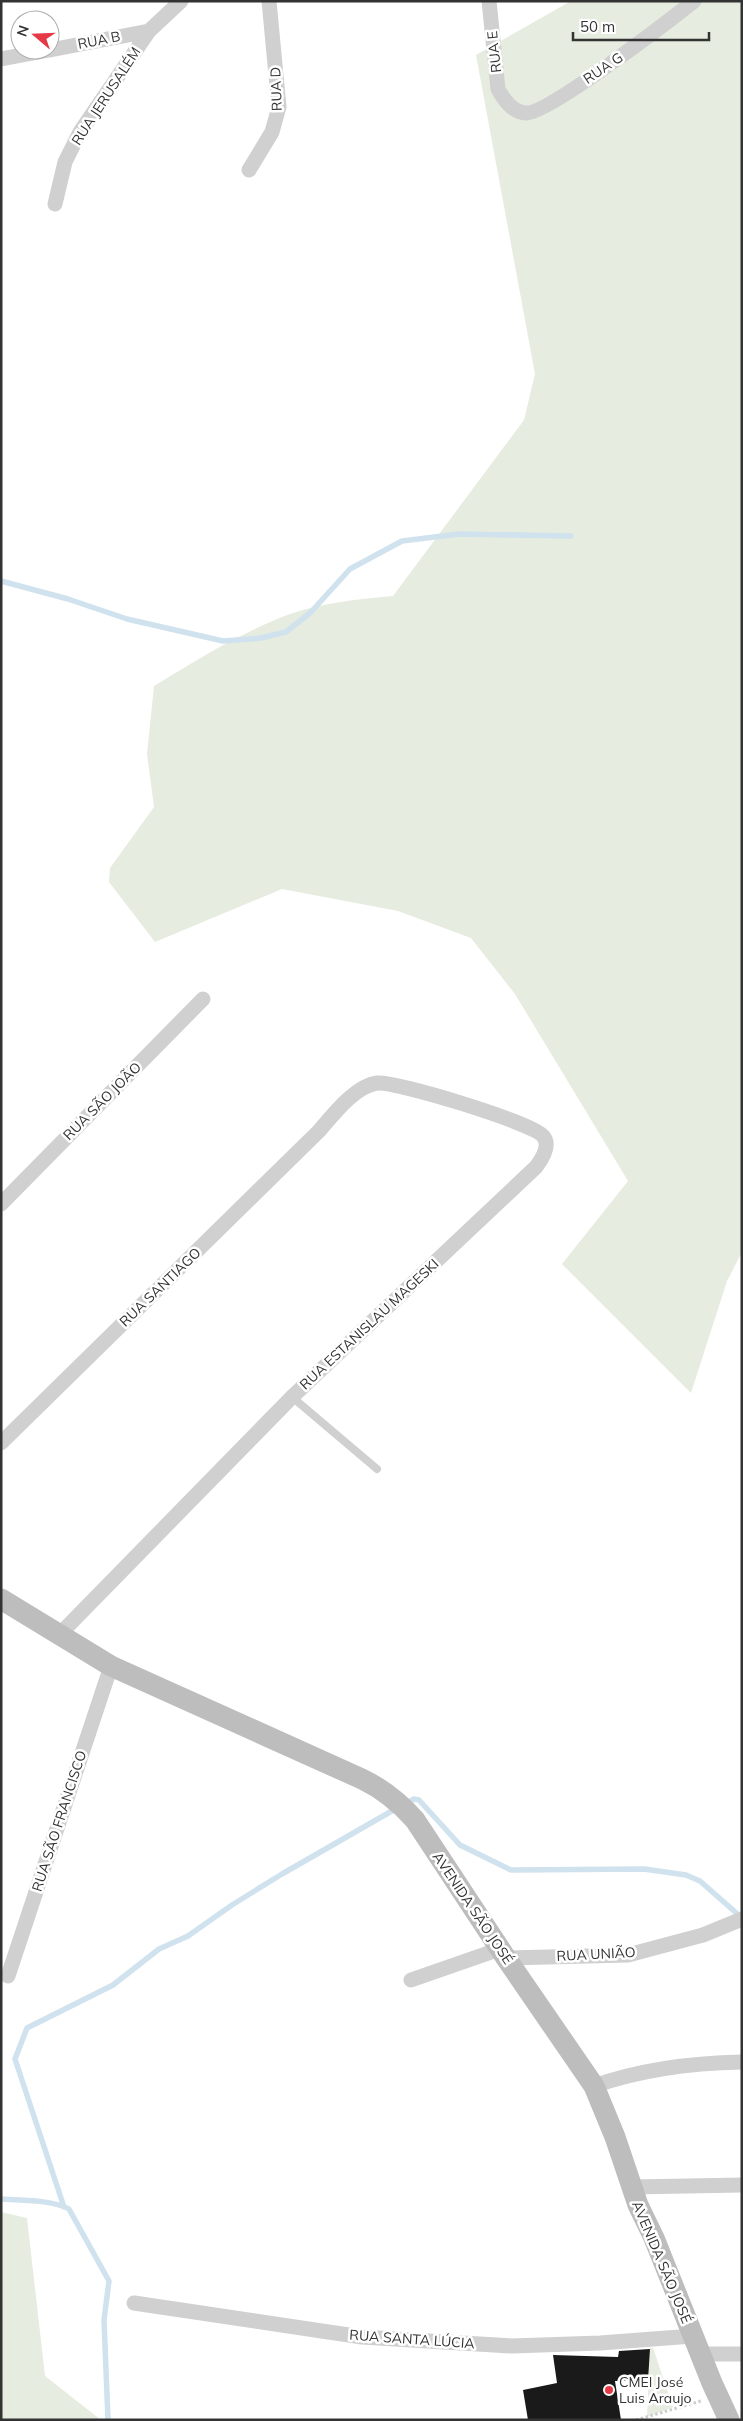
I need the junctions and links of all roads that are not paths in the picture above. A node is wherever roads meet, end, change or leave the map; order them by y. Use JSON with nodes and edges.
{"nodes":[{"id":1,"x":181,"y":1,"type":"edge"},
{"id":2,"x":269,"y":1,"type":"edge"},
{"id":3,"x":489,"y":1,"type":"edge"},
{"id":4,"x":694,"y":1,"type":"edge"},
{"id":5,"x":149,"y":30,"type":"junction"},
{"id":6,"x":60,"y":48,"type":"edge"},
{"id":7,"x":505,"y":102,"type":"joint"},
{"id":8,"x":249,"y":170,"type":"dead end"},
{"id":9,"x":55,"y":204,"type":"dead end"},
{"id":10,"x":203,"y":998,"type":"dead end"},
{"id":11,"x":377,"y":1083,"type":"joint"},
{"id":12,"x":1,"y":1204,"type":"edge"},
{"id":13,"x":292,"y":1397,"type":"junction"},
{"id":14,"x":1,"y":1443,"type":"edge"},
{"id":15,"x":377,"y":1469,"type":"dead end"},
{"id":16,"x":1,"y":1599,"type":"edge"},
{"id":17,"x":59,"y":1635,"type":"junction"},
{"id":18,"x":112,"y":1666,"type":"junction"},
{"id":19,"x":742,"y":1920,"type":"edge"},
{"id":20,"x":503,"y":1953,"type":"junction"},
{"id":21,"x":8,"y":1976,"type":"dead end"},
{"id":22,"x":410,"y":1980,"type":"dead end"},
{"id":23,"x":742,"y":2062,"type":"edge"},
{"id":24,"x":594,"y":2086,"type":"junction"},
{"id":25,"x":742,"y":2185,"type":"edge"},
{"id":26,"x":631,"y":2187,"type":"junction"},
{"id":27,"x":134,"y":2303,"type":"dead end"},
{"id":28,"x":697,"y":2345,"type":"junction"},
{"id":29,"x":742,"y":2354,"type":"edge"},
{"id":30,"x":729,"y":2420,"type":"edge"}],
"edges":[{"from":1,"to":5,"type":"street","name":"RUA JERUSALÉM"},
{"from":2,"to":8,"type":"street","name":"RUA D"},
{"from":3,"to":7,"type":"street","name":"RUA E"},
{"from":4,"to":7,"type":"street","name":"RUA G"},
{"from":5,"to":6,"type":"street","name":"RUA B"},
{"from":5,"to":9,"type":"street","name":"RUA JERUSALÉM"},
{"from":10,"to":12,"type":"street","name":"RUA SÃO JOÃO"},
{"from":11,"to":13,"type":"street","name":"RUA ESTANISLAU MAGESKI"},
{"from":11,"to":14,"type":"street","name":"RUA SANTIAGO"},
{"from":13,"to":15,"type":"lane"},
{"from":13,"to":17,"type":"street","name":"RUA ESTANISLAU MAGESKI"},
{"from":16,"to":17,"type":"street","name":"AVENIDA SÃO JOSÉ"},
{"from":17,"to":18,"type":"street","name":"AVENIDA SÃO JOSÉ"},
{"from":18,"to":20,"type":"street","name":"AVENIDA SÃO JOSÉ"},
{"from":18,"to":21,"type":"street","name":"RUA SÃO FRANCISCO"},
{"from":19,"to":20,"type":"street","name":"RUA UNIÃO"},
{"from":20,"to":22,"type":"street","name":"RUA UNIÃO"},
{"from":20,"to":24,"type":"street","name":"AVENIDA SÃO JOSÉ"},
{"from":23,"to":24,"type":"street"},
{"from":24,"to":26,"type":"street","name":"AVENIDA SÃO JOSÉ"},
{"from":25,"to":26,"type":"street"},
{"from":26,"to":28,"type":"street","name":"AVENIDA SÃO JOSÉ"},
{"from":27,"to":28,"type":"street","name":"RUA SANTA LÚCIA"},
{"from":28,"to":29,"type":"street","name":"RUA SANTA LÚCIA"},
{"from":28,"to":30,"type":"street","name":"AVENIDA SÃO JOSÉ"}]}
